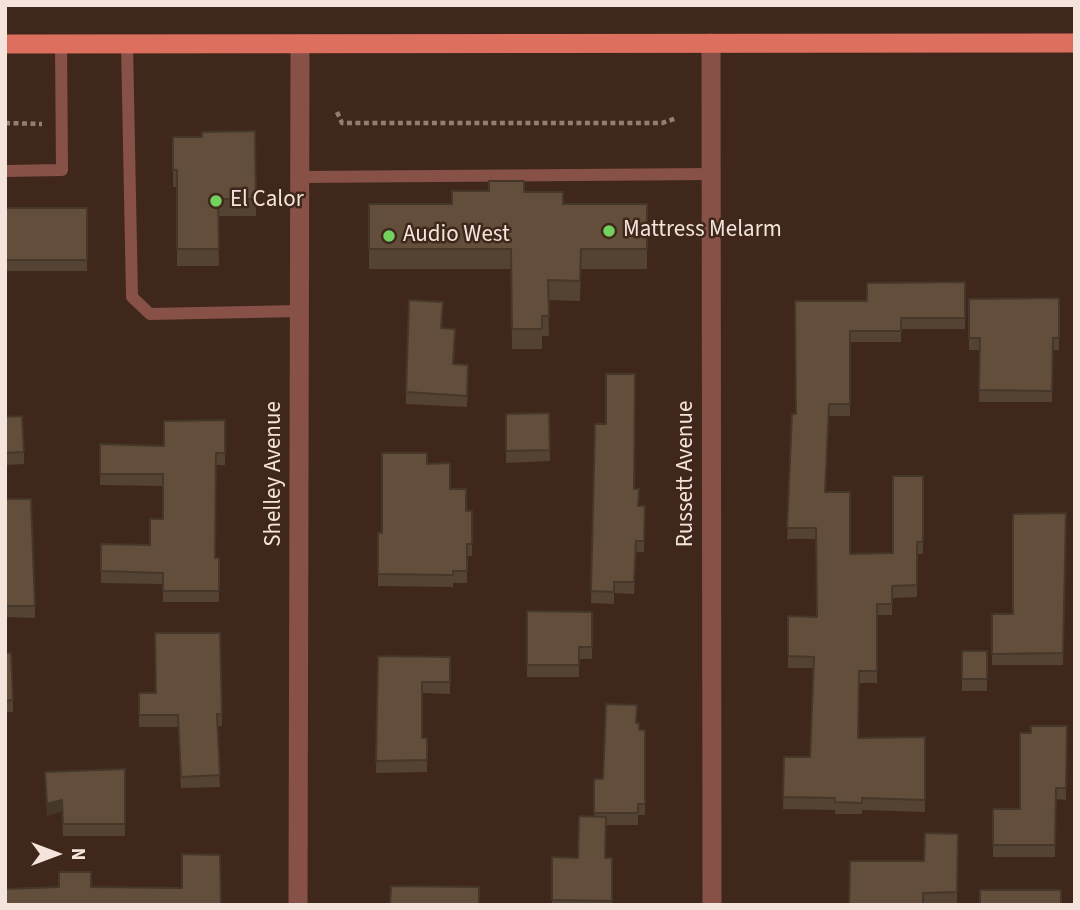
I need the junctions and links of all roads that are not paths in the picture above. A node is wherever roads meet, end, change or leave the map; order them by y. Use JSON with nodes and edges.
{"nodes":[{"id":1,"x":711,"y":43,"type":"junction"},
{"id":2,"x":1075,"y":43,"type":"edge"},
{"id":3,"x":5,"y":44,"type":"edge"},
{"id":4,"x":61,"y":44,"type":"junction"},
{"id":5,"x":127,"y":44,"type":"junction"},
{"id":6,"x":300,"y":44,"type":"junction"},
{"id":7,"x":5,"y":171,"type":"edge"},
{"id":8,"x":711,"y":174,"type":"junction"},
{"id":9,"x":300,"y":177,"type":"junction"},
{"id":10,"x":300,"y":311,"type":"junction"},
{"id":11,"x":298,"y":905,"type":"edge"},
{"id":12,"x":712,"y":905,"type":"edge"}],
"edges":[{"from":1,"to":2,"type":"main road"},
{"from":1,"to":6,"type":"main road"},
{"from":1,"to":8,"type":"street","name":"Russett Avenue"},
{"from":3,"to":4,"type":"main road"},
{"from":4,"to":5,"type":"main road"},
{"from":4,"to":7,"type":"lane"},
{"from":5,"to":6,"type":"main road"},
{"from":5,"to":10,"type":"lane"},
{"from":6,"to":9,"type":"street","name":"Shelley Avenue"},
{"from":8,"to":9,"type":"lane"},
{"from":8,"to":12,"type":"street","name":"Russett Avenue"},
{"from":9,"to":10,"type":"street","name":"Shelley Avenue"},
{"from":10,"to":11,"type":"street","name":"Shelley Avenue"}]}
